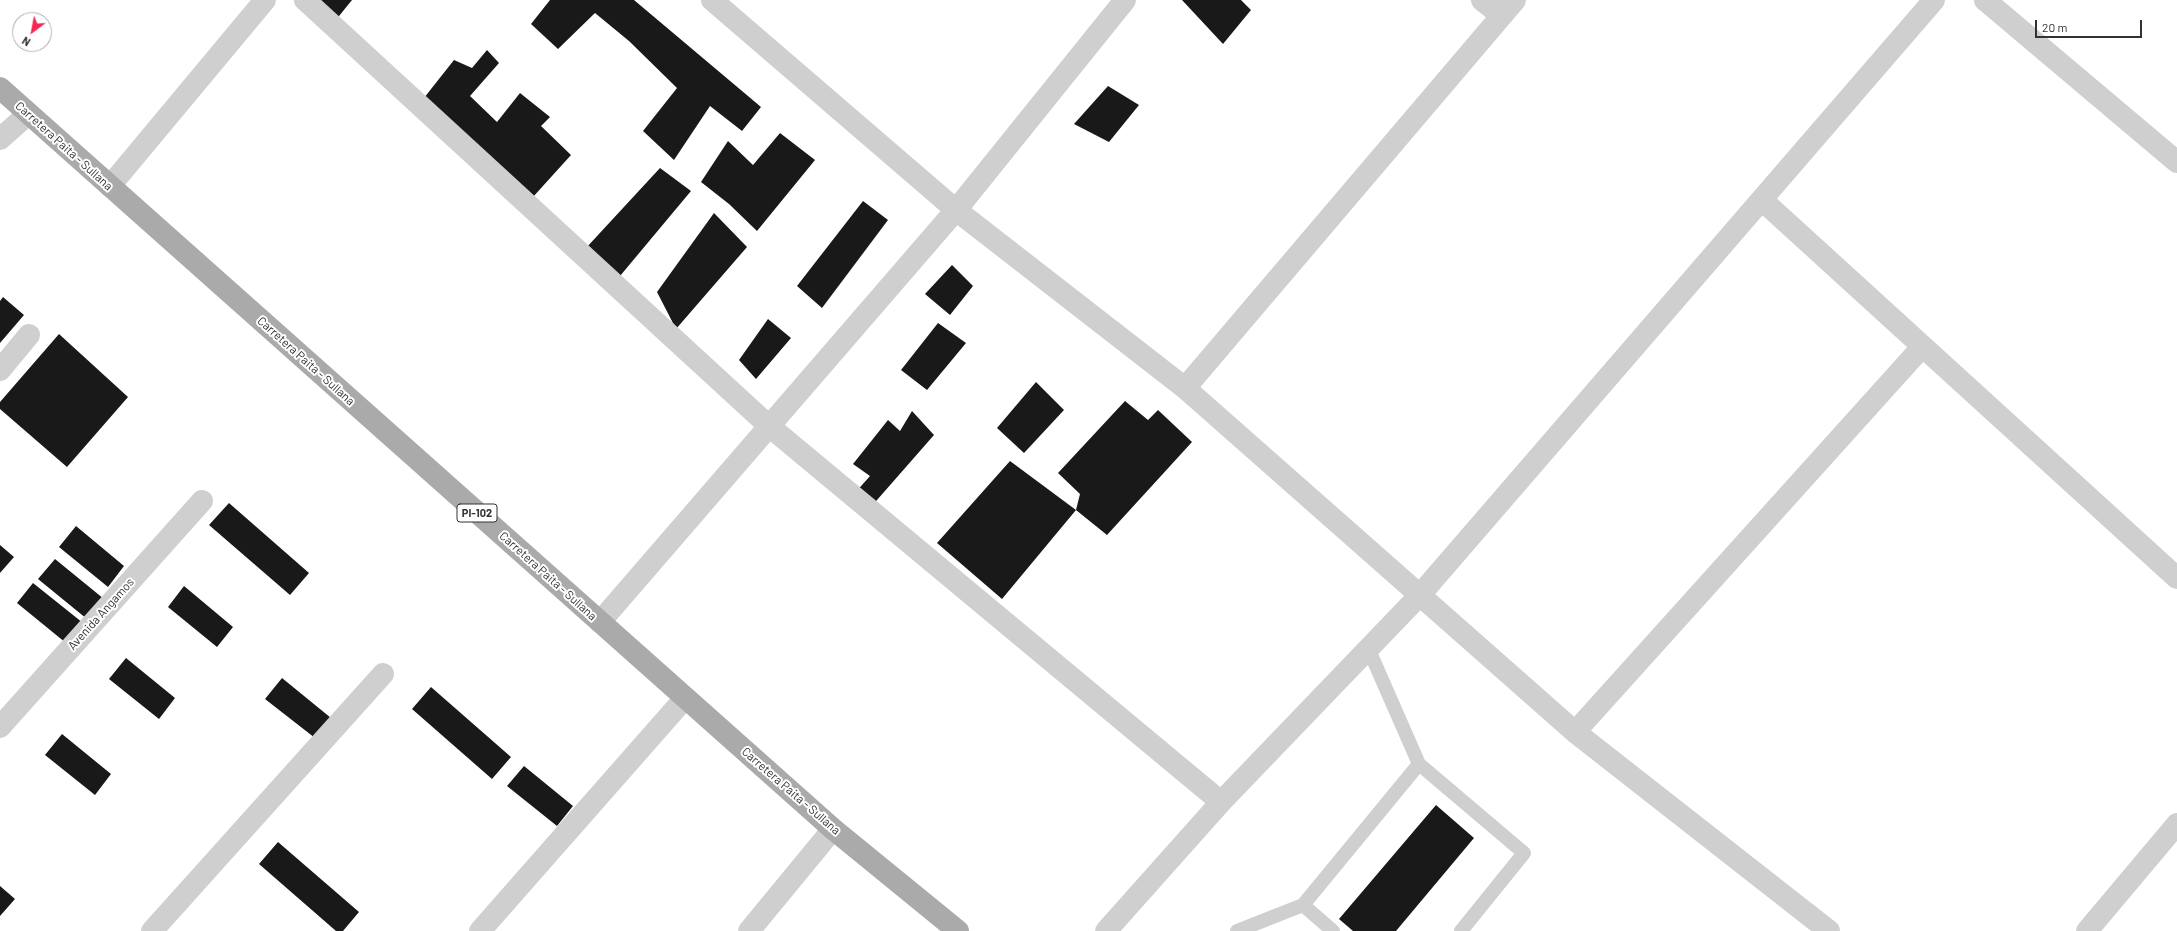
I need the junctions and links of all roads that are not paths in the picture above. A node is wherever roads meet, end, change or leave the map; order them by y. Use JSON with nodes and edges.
{"nodes":[{"id":1,"x":265,"y":0,"type":"edge"},
{"id":2,"x":305,"y":0,"type":"edge"},
{"id":3,"x":712,"y":0,"type":"edge"},
{"id":4,"x":1125,"y":0,"type":"edge"},
{"id":5,"x":1482,"y":0,"type":"edge"},
{"id":6,"x":1934,"y":0,"type":"edge"},
{"id":7,"x":1985,"y":0,"type":"edge"},
{"id":8,"x":1508,"y":8,"type":"edge"},
{"id":9,"x":0,"y":88,"type":"edge"},
{"id":10,"x":28,"y":114,"type":"junction"},
{"id":11,"x":0,"y":139,"type":"edge"},
{"id":12,"x":2177,"y":162,"type":"edge"},
{"id":13,"x":110,"y":186,"type":"junction"},
{"id":14,"x":1762,"y":200,"type":"junction"},
{"id":15,"x":956,"y":210,"type":"junction"},
{"id":16,"x":29,"y":335,"type":"dead end"},
{"id":17,"x":1922,"y":347,"type":"junction"},
{"id":18,"x":0,"y":370,"type":"edge"},
{"id":19,"x":1185,"y":388,"type":"junction"},
{"id":20,"x":769,"y":426,"type":"junction"},
{"id":21,"x":202,"y":501,"type":"dead end"},
{"id":22,"x":2177,"y":578,"type":"edge"},
{"id":23,"x":1419,"y":596,"type":"junction"},
{"id":24,"x":600,"y":622,"type":"junction"},
{"id":25,"x":1369,"y":650,"type":"junction"},
{"id":26,"x":383,"y":674,"type":"dead end"},
{"id":27,"x":685,"y":698,"type":"junction"},
{"id":28,"x":0,"y":727,"type":"edge"},
{"id":29,"x":1575,"y":732,"type":"junction"},
{"id":30,"x":1419,"y":764,"type":"junction"},
{"id":31,"x":1221,"y":802,"type":"junction"},
{"id":32,"x":2177,"y":824,"type":"edge"},
{"id":33,"x":833,"y":829,"type":"junction"},
{"id":34,"x":1303,"y":905,"type":"junction"},
{"id":35,"x":152,"y":931,"type":"edge"},
{"id":36,"x":480,"y":931,"type":"edge"},
{"id":37,"x":749,"y":931,"type":"edge"},
{"id":38,"x":958,"y":931,"type":"edge"},
{"id":39,"x":1106,"y":931,"type":"edge"},
{"id":40,"x":1237,"y":931,"type":"edge"},
{"id":41,"x":1333,"y":931,"type":"edge"},
{"id":42,"x":1461,"y":931,"type":"edge"},
{"id":43,"x":1829,"y":931,"type":"edge"},
{"id":44,"x":2087,"y":931,"type":"edge"}],
"edges":[{"from":1,"to":13,"type":"street"},
{"from":2,"to":20,"type":"street"},
{"from":3,"to":15,"type":"street"},
{"from":4,"to":15,"type":"street"},
{"from":5,"to":8,"type":"street"},
{"from":6,"to":14,"type":"street"},
{"from":7,"to":12,"type":"street"},
{"from":8,"to":19,"type":"street"},
{"from":9,"to":10,"type":"main road","name":"Carretera Paita - Sullana","number":"PI-102"},
{"from":10,"to":11,"type":"street"},
{"from":10,"to":13,"type":"main road","name":"Carretera Paita - Sullana","number":"PI-102"},
{"from":13,"to":24,"type":"main road","name":"Carretera Paita - Sullana","number":"PI-102"},
{"from":14,"to":17,"type":"street"},
{"from":14,"to":23,"type":"street"},
{"from":15,"to":19,"type":"street"},
{"from":15,"to":20,"type":"street"},
{"from":16,"to":18,"type":"street"},
{"from":17,"to":22,"type":"street"},
{"from":17,"to":29,"type":"street"},
{"from":19,"to":23,"type":"street"},
{"from":20,"to":24,"type":"street"},
{"from":20,"to":31,"type":"street"},
{"from":21,"to":28,"type":"street","name":"Avenida Angamos"},
{"from":23,"to":25,"type":"street"},
{"from":23,"to":29,"type":"street"},
{"from":24,"to":27,"type":"main road","name":"Carretera Paita - Sullana","number":"PI-102"},
{"from":25,"to":30,"type":"lane"},
{"from":25,"to":31,"type":"street"},
{"from":26,"to":35,"type":"street"},
{"from":27,"to":33,"type":"main road","name":"Carretera Paita - Sullana","number":"PI-102"},
{"from":27,"to":36,"type":"street"},
{"from":29,"to":43,"type":"street"},
{"from":30,"to":34,"type":"lane"},
{"from":30,"to":42,"type":"lane"},
{"from":31,"to":39,"type":"street"},
{"from":32,"to":44,"type":"street"},
{"from":33,"to":37,"type":"street"},
{"from":33,"to":38,"type":"main road","name":"Carretera Paita - Sullana","number":"PI-102"},
{"from":34,"to":40,"type":"lane"},
{"from":34,"to":41,"type":"lane"}]}
